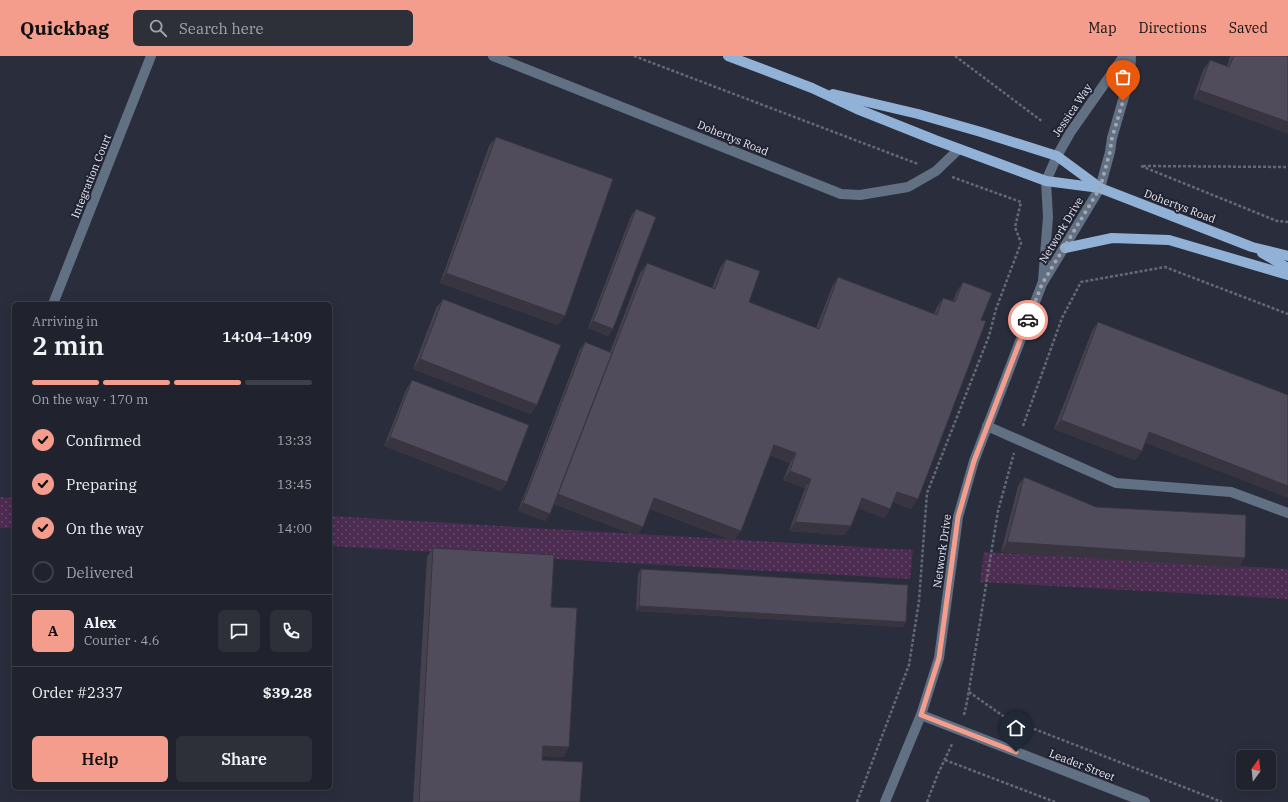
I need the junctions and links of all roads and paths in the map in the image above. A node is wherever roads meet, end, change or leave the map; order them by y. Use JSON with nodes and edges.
{"nodes":[{"id":1,"x":151,"y":56,"type":"edge"},
{"id":2,"x":493,"y":56,"type":"edge"},
{"id":3,"x":634,"y":56,"type":"edge"},
{"id":4,"x":728,"y":56,"type":"edge"},
{"id":5,"x":955,"y":56,"type":"edge"},
{"id":6,"x":1124,"y":56,"type":"edge"},
{"id":7,"x":1131,"y":56,"type":"edge"},
{"id":8,"x":812,"y":88,"type":"junction"},
{"id":9,"x":1043,"y":122,"type":"dead end"},
{"id":10,"x":959,"y":149,"type":"junction"},
{"id":11,"x":1057,"y":156,"type":"junction"},
{"id":12,"x":1286,"y":168,"type":"dead end"},
{"id":13,"x":936,"y":171,"type":"junction"},
{"id":14,"x":1046,"y":181,"type":"junction"},
{"id":15,"x":1100,"y":188,"type":"junction"},
{"id":16,"x":1288,"y":222,"type":"edge"},
{"id":17,"x":1252,"y":247,"type":"junction"},
{"id":18,"x":1065,"y":248,"type":"junction"},
{"id":19,"x":1288,"y":256,"type":"edge"},
{"id":20,"x":1288,"y":268,"type":"edge"},
{"id":21,"x":1288,"y":275,"type":"edge"},
{"id":22,"x":1042,"y":284,"type":"junction"},
{"id":23,"x":54,"y":302,"type":"edge"},
{"id":24,"x":1288,"y":314,"type":"edge"},
{"id":25,"x":987,"y":426,"type":"junction"},
{"id":26,"x":1018,"y":440,"type":"junction"},
{"id":27,"x":1288,"y":513,"type":"edge"},
{"id":28,"x":969,"y":692,"type":"junction"},
{"id":29,"x":921,"y":715,"type":"junction"},
{"id":30,"x":959,"y":730,"type":"junction"},
{"id":31,"x":945,"y":760,"type":"junction"},
{"id":32,"x":857,"y":802,"type":"edge"},
{"id":33,"x":885,"y":802,"type":"edge"},
{"id":34,"x":927,"y":802,"type":"edge"},
{"id":35,"x":1055,"y":802,"type":"edge"},
{"id":36,"x":1145,"y":802,"type":"edge"},
{"id":37,"x":1222,"y":802,"type":"edge"}],
"edges":[{"from":1,"to":23,"type":"street","name":"Integration Court"},
{"from":2,"to":13,"type":"street","name":"Dohertys Road"},
{"from":3,"to":13,"type":"path"},
{"from":4,"to":8,"type":"main road","name":"Dohertys Road"},
{"from":5,"to":9,"type":"path"},
{"from":6,"to":11,"type":"street","name":"Jessica Way"},
{"from":7,"to":15,"type":"street"},
{"from":8,"to":10,"type":"main road","name":"Dohertys Road"},
{"from":8,"to":11,"type":"main road","name":"Dohertys Road"},
{"from":10,"to":13,"type":"street","name":"Dohertys Road"},
{"from":10,"to":14,"type":"main road","name":"Dohertys Road"},
{"from":11,"to":14,"type":"street","name":"Jessica Way"},
{"from":11,"to":15,"type":"main road","name":"Dohertys Road"},
{"from":12,"to":16,"type":"path"},
{"from":13,"to":32,"type":"path"},
{"from":14,"to":15,"type":"main road","name":"Dohertys Road"},
{"from":14,"to":22,"type":"street","name":"Network Drive"},
{"from":15,"to":17,"type":"main road","name":"Dohertys Road"},
{"from":15,"to":18,"type":"street","name":"Network Drive"},
{"from":17,"to":19,"type":"main road","name":"Dohertys Road"},
{"from":17,"to":20,"type":"main road","name":"Dohertys Road"},
{"from":18,"to":21,"type":"main road"},
{"from":18,"to":22,"type":"street","name":"Network Drive"},
{"from":22,"to":25,"type":"street","name":"Network Drive"},
{"from":24,"to":26,"type":"path"},
{"from":25,"to":26,"type":"street"},
{"from":25,"to":29,"type":"street","name":"Network Drive"},
{"from":26,"to":27,"type":"street"},
{"from":26,"to":28,"type":"path"},
{"from":28,"to":30,"type":"path"},
{"from":28,"to":37,"type":"path"},
{"from":29,"to":30,"type":"street","name":"Leader Street"},
{"from":29,"to":33,"type":"street","name":"Network Drive"},
{"from":30,"to":31,"type":"path"},
{"from":30,"to":36,"type":"street","name":"Leader Street"},
{"from":31,"to":34,"type":"path"},
{"from":31,"to":35,"type":"path"}]}
